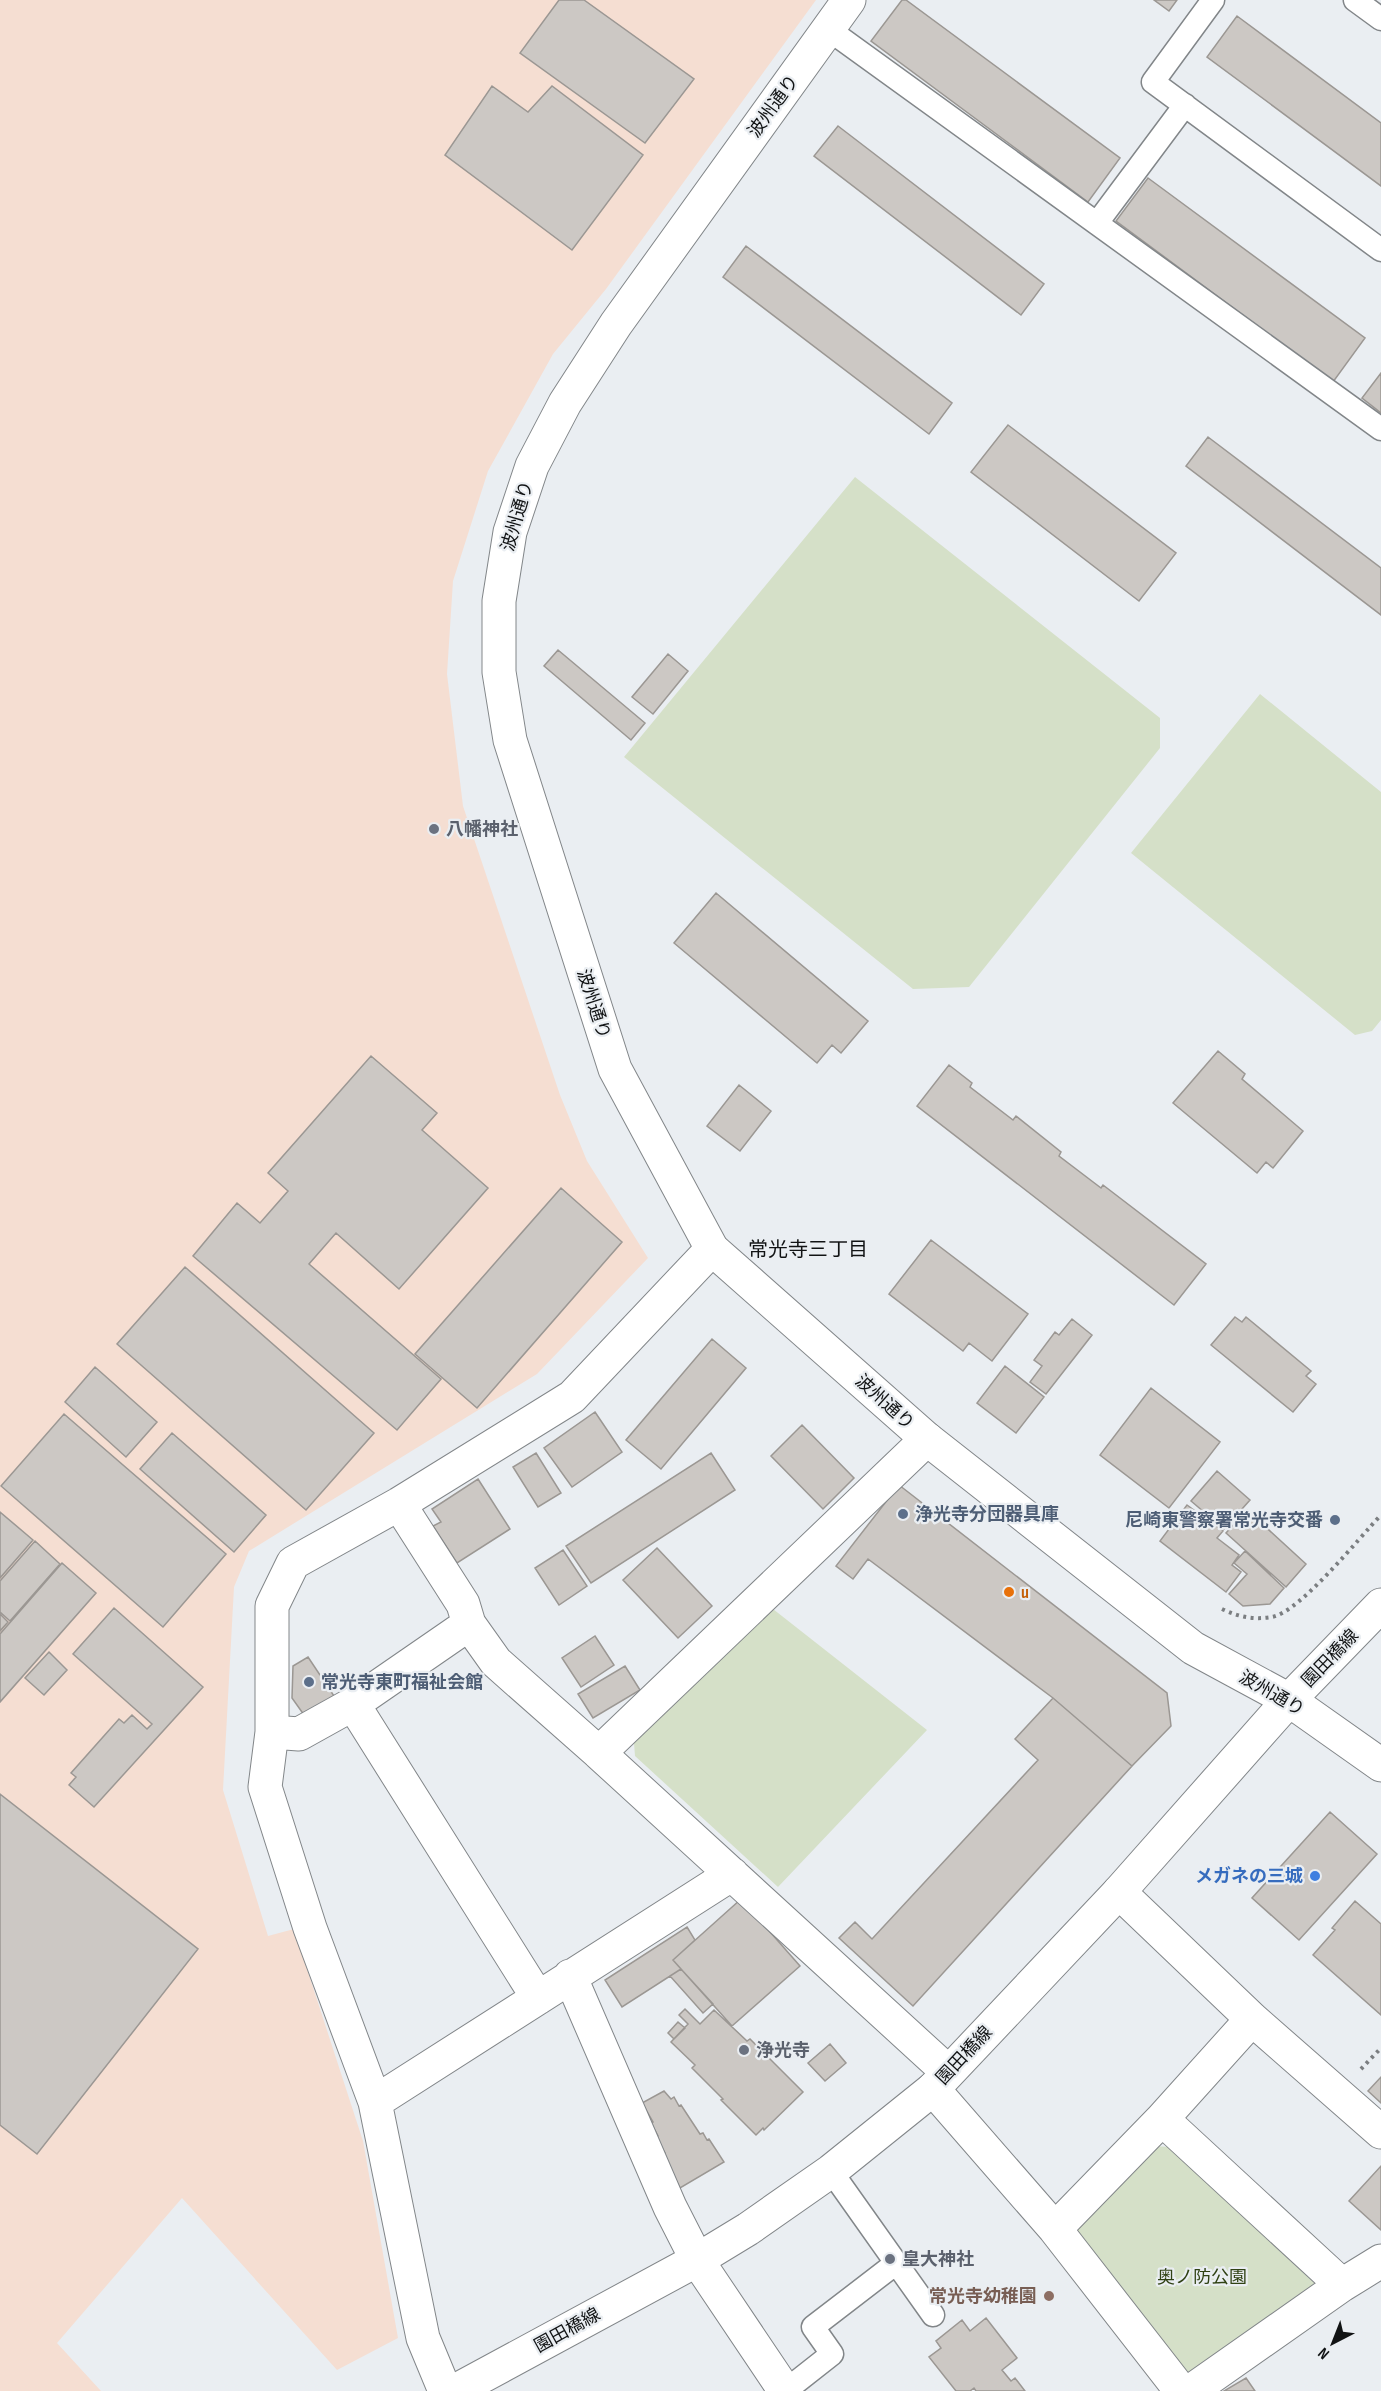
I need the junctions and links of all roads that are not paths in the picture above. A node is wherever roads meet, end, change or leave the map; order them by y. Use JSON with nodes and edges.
{"nodes":[{"id":1,"x":849,"y":0,"type":"edge"},
{"id":2,"x":1213,"y":0,"type":"edge"},
{"id":3,"x":1355,"y":0,"type":"edge"},
{"id":4,"x":1381,"y":20,"type":"edge"},
{"id":5,"x":828,"y":29,"type":"junction"},
{"id":6,"x":1185,"y":105,"type":"junction"},
{"id":7,"x":1097,"y":223,"type":"junction"},
{"id":8,"x":1381,"y":250,"type":"edge"},
{"id":9,"x":1381,"y":429,"type":"edge"},
{"id":10,"x":712,"y":1249,"type":"junction"},
{"id":11,"x":927,"y":1439,"type":"junction"},
{"id":12,"x":399,"y":1504,"type":"junction"},
{"id":13,"x":1381,"y":1605,"type":"edge"},
{"id":14,"x":469,"y":1624,"type":"junction"},
{"id":15,"x":1289,"y":1700,"type":"junction"},
{"id":16,"x":353,"y":1704,"type":"junction"},
{"id":17,"x":272,"y":1732,"type":"junction"},
{"id":18,"x":599,"y":1753,"type":"junction"},
{"id":19,"x":1381,"y":1765,"type":"edge"},
{"id":20,"x":732,"y":1874,"type":"junction"},
{"id":21,"x":1119,"y":1892,"type":"junction"},
{"id":22,"x":570,"y":1976,"type":"junction"},
{"id":23,"x":538,"y":1998,"type":"junction"},
{"id":24,"x":1252,"y":2019,"type":"junction"},
{"id":25,"x":940,"y":2080,"type":"junction"},
{"id":26,"x":375,"y":2102,"type":"junction"},
{"id":27,"x":1162,"y":2119,"type":"junction"},
{"id":28,"x":1381,"y":2132,"type":"edge"},
{"id":29,"x":831,"y":2171,"type":"junction"},
{"id":30,"x":1055,"y":2229,"type":"junction"},
{"id":31,"x":697,"y":2260,"type":"junction"},
{"id":32,"x":1381,"y":2261,"type":"edge"},
{"id":33,"x":895,"y":2264,"type":"junction"},
{"id":34,"x":1342,"y":2285,"type":"junction"},
{"id":35,"x":933,"y":2315,"type":"dead end"},
{"id":36,"x":445,"y":2391,"type":"edge"},
{"id":37,"x":455,"y":2391,"type":"edge"},
{"id":38,"x":785,"y":2391,"type":"edge"},
{"id":39,"x":1181,"y":2391,"type":"edge"},
{"id":40,"x":1191,"y":2391,"type":"edge"}],
"edges":[{"from":1,"to":5,"type":"street","name":"波州通り"},
{"from":2,"to":6,"type":"lane"},
{"from":3,"to":4,"type":"lane"},
{"from":5,"to":7,"type":"lane"},
{"from":5,"to":10,"type":"street","name":"波州通り"},
{"from":6,"to":7,"type":"lane"},
{"from":6,"to":8,"type":"lane"},
{"from":7,"to":9,"type":"lane"},
{"from":10,"to":11,"type":"street","name":"波州通り"},
{"from":10,"to":12,"type":"street"},
{"from":11,"to":15,"type":"street","name":"波州通り"},
{"from":11,"to":18,"type":"street"},
{"from":12,"to":14,"type":"street"},
{"from":12,"to":17,"type":"street"},
{"from":13,"to":15,"type":"street","name":"園田橋線"},
{"from":14,"to":16,"type":"street"},
{"from":14,"to":18,"type":"street"},
{"from":15,"to":19,"type":"street","name":"波州通り"},
{"from":15,"to":21,"type":"street","name":"園田橋線"},
{"from":16,"to":17,"type":"street"},
{"from":16,"to":23,"type":"street"},
{"from":17,"to":26,"type":"street"},
{"from":18,"to":20,"type":"street"},
{"from":20,"to":22,"type":"street"},
{"from":20,"to":25,"type":"street"},
{"from":21,"to":24,"type":"street"},
{"from":21,"to":25,"type":"street","name":"園田橋線"},
{"from":22,"to":23,"type":"street"},
{"from":22,"to":31,"type":"street"},
{"from":23,"to":26,"type":"street"},
{"from":24,"to":27,"type":"street"},
{"from":24,"to":28,"type":"street"},
{"from":25,"to":29,"type":"street","name":"園田橋線"},
{"from":25,"to":30,"type":"street"},
{"from":26,"to":36,"type":"street"},
{"from":27,"to":30,"type":"street"},
{"from":27,"to":34,"type":"street"},
{"from":29,"to":31,"type":"street","name":"園田橋線"},
{"from":29,"to":33,"type":"lane"},
{"from":30,"to":39,"type":"street"},
{"from":31,"to":37,"type":"street","name":"園田橋線"},
{"from":31,"to":38,"type":"street"},
{"from":32,"to":34,"type":"street"},
{"from":33,"to":35,"type":"lane"},
{"from":33,"to":38,"type":"lane"},
{"from":34,"to":40,"type":"street"}]}
